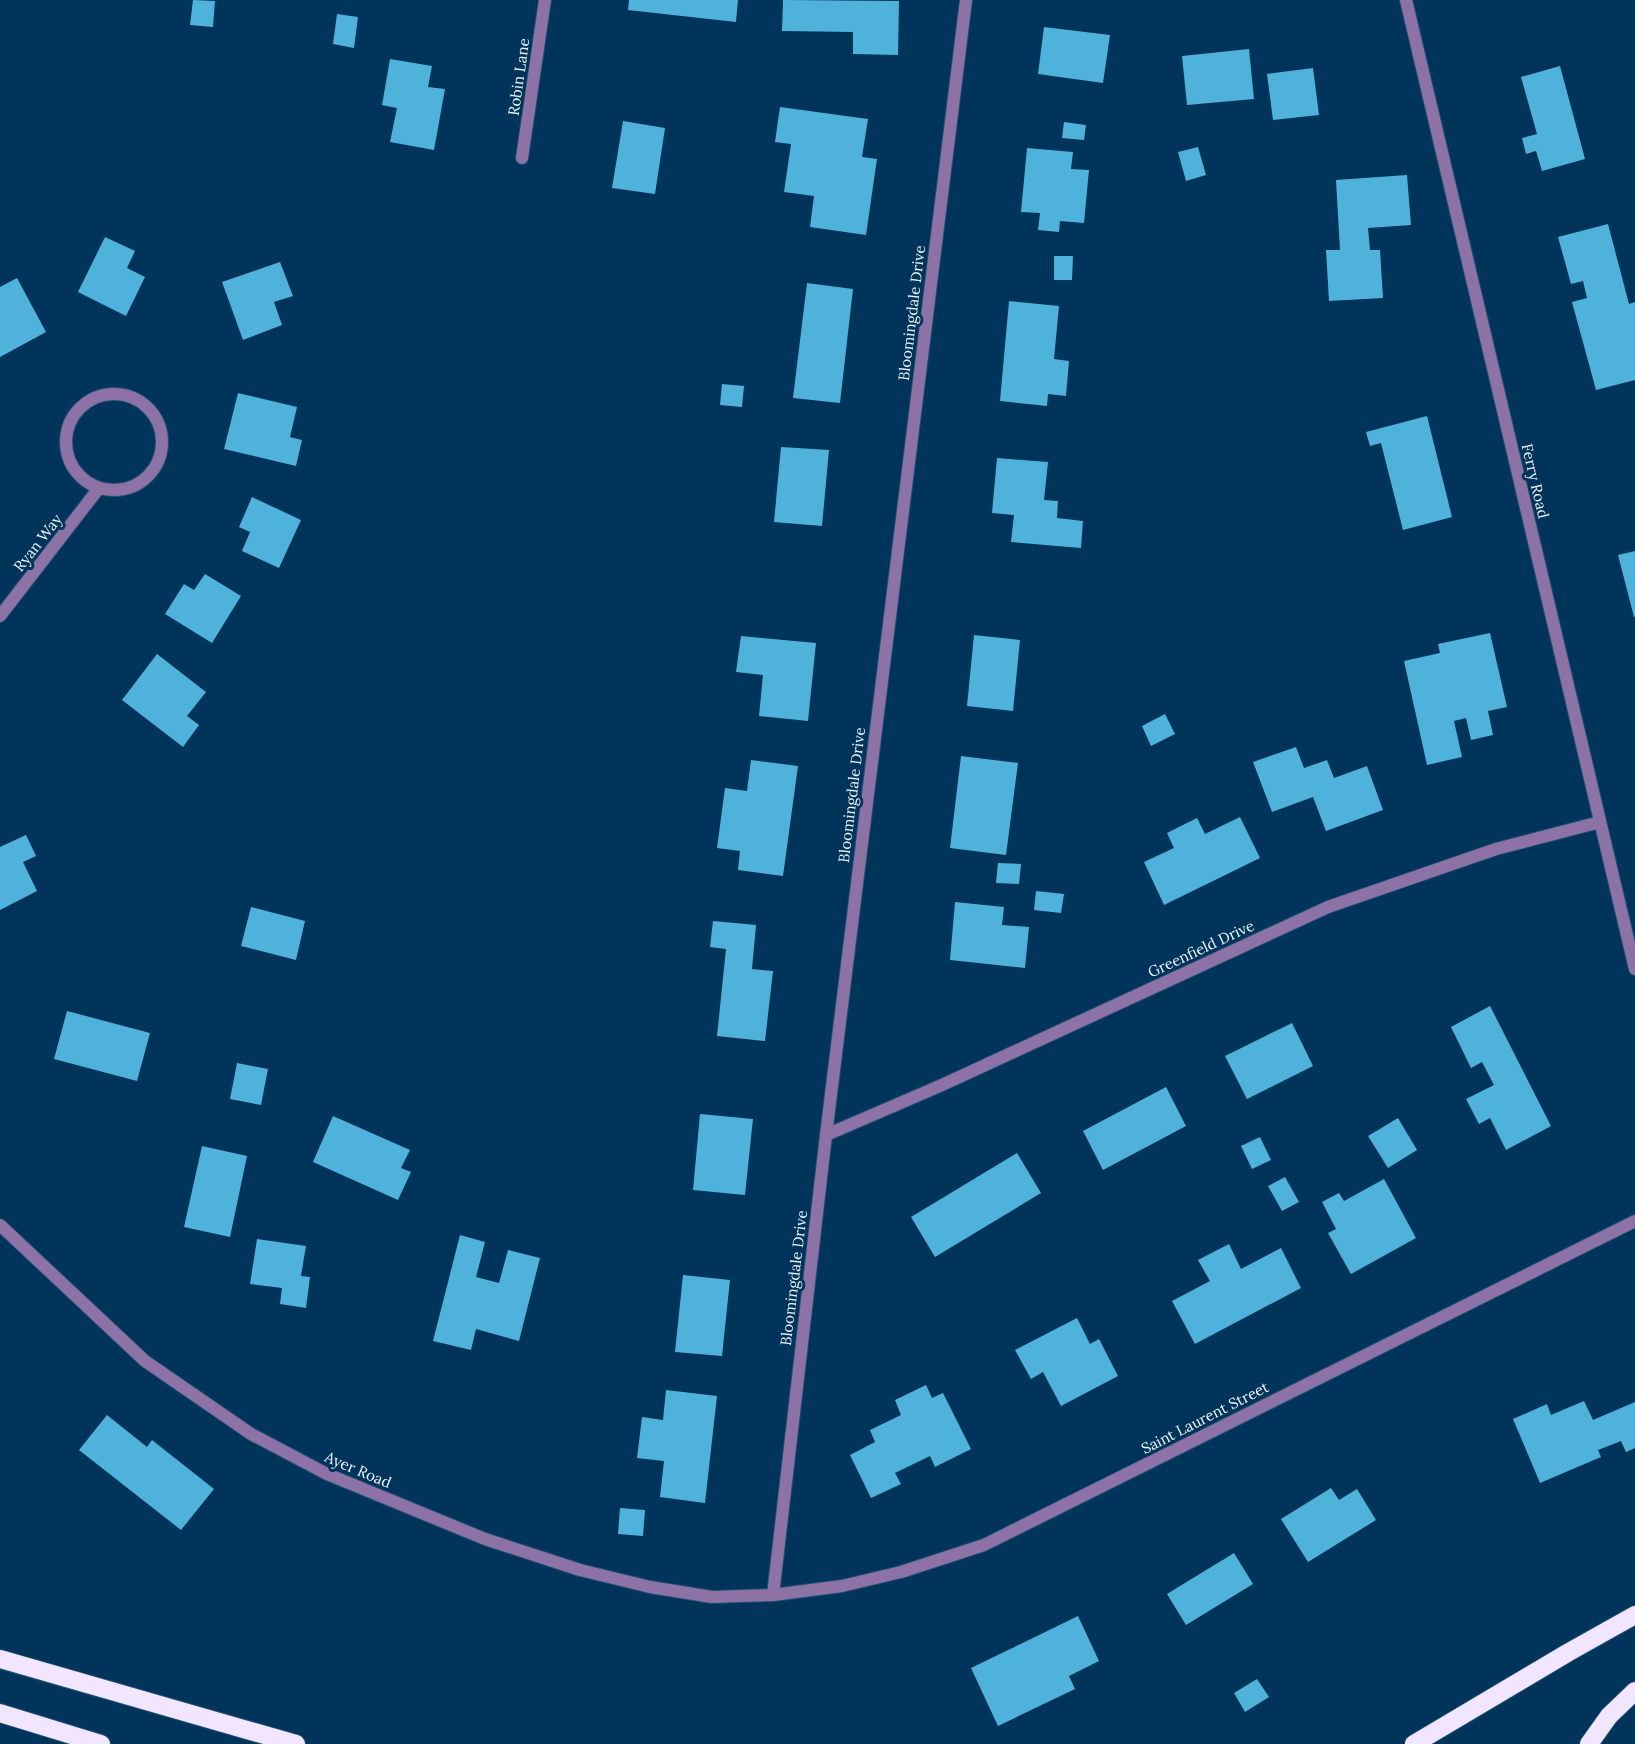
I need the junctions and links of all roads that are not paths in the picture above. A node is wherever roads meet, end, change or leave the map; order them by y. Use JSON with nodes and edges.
{"nodes":[{"id":1,"x":545,"y":0,"type":"edge"},
{"id":2,"x":966,"y":0,"type":"edge"},
{"id":3,"x":1406,"y":0,"type":"edge"},
{"id":4,"x":522,"y":158,"type":"dead end"},
{"id":5,"x":99,"y":488,"type":"junction"},
{"id":6,"x":0,"y":616,"type":"edge"},
{"id":7,"x":1600,"y":822,"type":"junction"},
{"id":8,"x":1635,"y":969,"type":"edge"},
{"id":9,"x":826,"y":1135,"type":"junction"},
{"id":10,"x":1635,"y":1221,"type":"edge"},
{"id":11,"x":0,"y":1225,"type":"edge"},
{"id":12,"x":772,"y":1594,"type":"junction"},
{"id":13,"x":1635,"y":1616,"type":"edge"},
{"id":14,"x":0,"y":1659,"type":"edge"},
{"id":15,"x":1635,"y":1691,"type":"edge"},
{"id":16,"x":0,"y":1713,"type":"edge"},
{"id":17,"x":101,"y":1744,"type":"edge"},
{"id":18,"x":296,"y":1744,"type":"edge"},
{"id":19,"x":1414,"y":1744,"type":"edge"},
{"id":20,"x":1589,"y":1744,"type":"edge"}],
"edges":[{"from":1,"to":4,"type":"street","name":"Robin Lane"},
{"from":2,"to":9,"type":"street","name":"Bloomingdale Drive"},
{"from":3,"to":7,"type":"street","name":"Ferry Road"},
{"from":5,"to":5,"type":"street"},
{"from":5,"to":6,"type":"street","name":"Ryan Way"},
{"from":7,"to":8,"type":"street","name":"Ferry Road"},
{"from":7,"to":9,"type":"street","name":"Greenfield Drive"},
{"from":9,"to":12,"type":"street","name":"Bloomingdale Drive"},
{"from":10,"to":12,"type":"street","name":"Saint Laurent Street"},
{"from":11,"to":12,"type":"street","name":"Ayer Road"},
{"from":13,"to":19,"type":"highway"},
{"from":14,"to":18,"type":"highway"},
{"from":15,"to":20,"type":"highway"},
{"from":16,"to":17,"type":"highway"}]}
